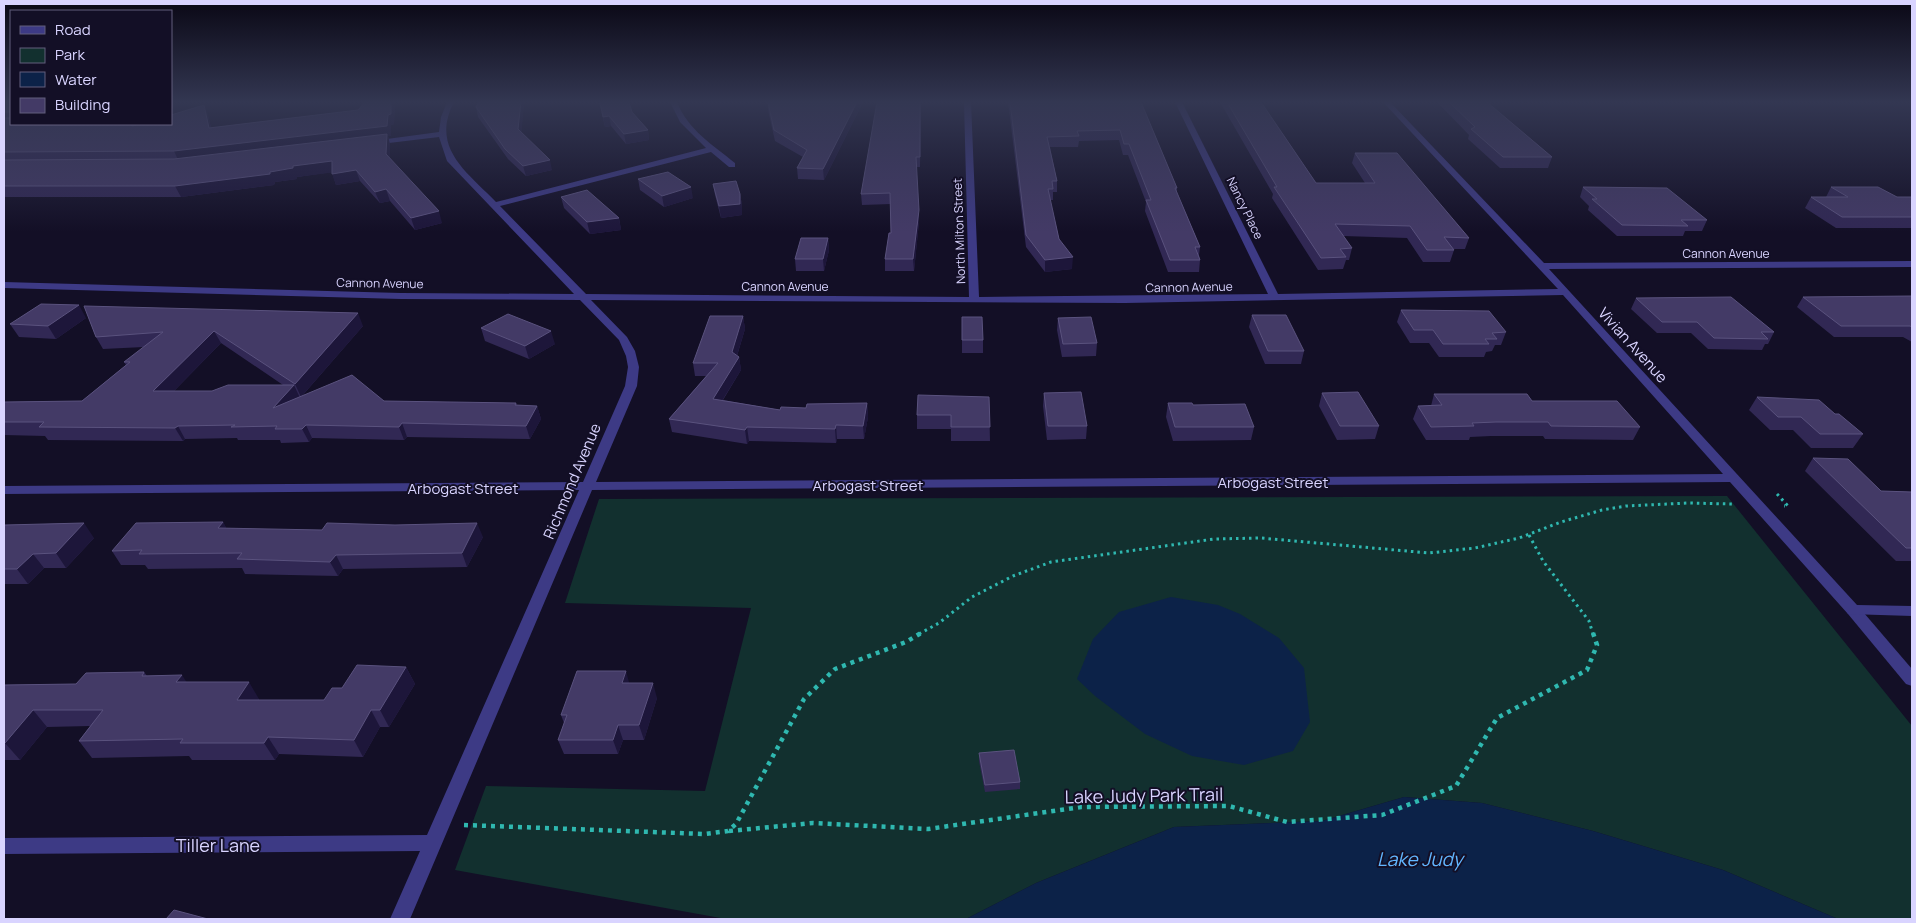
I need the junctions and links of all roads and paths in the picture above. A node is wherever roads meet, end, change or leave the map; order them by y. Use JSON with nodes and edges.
{"nodes":[{"id":1,"x":444,"y":145,"type":"edge"},
{"id":2,"x":709,"y":145,"type":"edge"},
{"id":3,"x":969,"y":145,"type":"edge"},
{"id":4,"x":1199,"y":145,"type":"edge"},
{"id":5,"x":1426,"y":145,"type":"edge"},
{"id":6,"x":713,"y":149,"type":"junction"},
{"id":7,"x":732,"y":165,"type":"dead end"},
{"id":8,"x":493,"y":205,"type":"junction"},
{"id":9,"x":1912,"y":264,"type":"edge"},
{"id":10,"x":1540,"y":266,"type":"junction"},
{"id":11,"x":4,"y":285,"type":"edge"},
{"id":12,"x":20,"y":285,"type":"junction"},
{"id":13,"x":1566,"y":292,"type":"junction"},
{"id":14,"x":4,"y":295,"type":"edge"},
{"id":15,"x":582,"y":297,"type":"junction"},
{"id":16,"x":1275,"y":298,"type":"junction"},
{"id":17,"x":974,"y":300,"type":"junction"},
{"id":18,"x":1733,"y":478,"type":"junction"},
{"id":19,"x":586,"y":488,"type":"junction"},
{"id":20,"x":4,"y":490,"type":"edge"},
{"id":21,"x":1757,"y":505,"type":"junction"},
{"id":22,"x":1528,"y":535,"type":"junction"},
{"id":23,"x":1854,"y":610,"type":"junction"},
{"id":24,"x":1912,"y":611,"type":"edge"},
{"id":25,"x":1912,"y":680,"type":"edge"},
{"id":26,"x":441,"y":824,"type":"junction"},
{"id":27,"x":728,"y":831,"type":"junction"},
{"id":28,"x":433,"y":843,"type":"junction"},
{"id":29,"x":4,"y":846,"type":"edge"},
{"id":30,"x":400,"y":919,"type":"edge"}],
"edges":[{"from":1,"to":8,"type":"street","name":"Richmond Avenue"},
{"from":2,"to":6,"type":"street"},
{"from":3,"to":17,"type":"street","name":"North Milton Street"},
{"from":4,"to":16,"type":"street","name":"Nancy Place"},
{"from":5,"to":10,"type":"street","name":"Vivian Avenue"},
{"from":6,"to":7,"type":"street"},
{"from":6,"to":8,"type":"street"},
{"from":8,"to":15,"type":"street","name":"Richmond Avenue"},
{"from":9,"to":10,"type":"street","name":"Cannon Avenue"},
{"from":10,"to":13,"type":"street","name":"Vivian Avenue"},
{"from":11,"to":12,"type":"street","name":"Cannon Avenue"},
{"from":12,"to":14,"type":"street"},
{"from":12,"to":15,"type":"street","name":"Cannon Avenue"},
{"from":13,"to":16,"type":"street","name":"Cannon Avenue"},
{"from":13,"to":18,"type":"street","name":"Vivian Avenue"},
{"from":15,"to":17,"type":"street","name":"Cannon Avenue"},
{"from":15,"to":19,"type":"street","name":"Richmond Avenue"},
{"from":16,"to":17,"type":"street","name":"Cannon Avenue"},
{"from":18,"to":19,"type":"street","name":"Arbogast Street"},
{"from":18,"to":21,"type":"street","name":"Vivian Avenue"},
{"from":19,"to":20,"type":"street","name":"Arbogast Street"},
{"from":19,"to":26,"type":"street","name":"Richmond Avenue"},
{"from":21,"to":22,"type":"path"},
{"from":21,"to":23,"type":"street","name":"Vivian Avenue"},
{"from":22,"to":27,"type":"path"},
{"from":22,"to":27,"type":"path","name":"Lake Judy Park Trail"},
{"from":23,"to":24,"type":"street"},
{"from":23,"to":25,"type":"street","name":"Vivian Avenue"},
{"from":26,"to":27,"type":"path","name":"Lake Judy Park Trail"},
{"from":26,"to":28,"type":"street","name":"Richmond Avenue"},
{"from":28,"to":29,"type":"street","name":"Tiller Lane"},
{"from":28,"to":30,"type":"street","name":"Richmond Avenue"}]}
